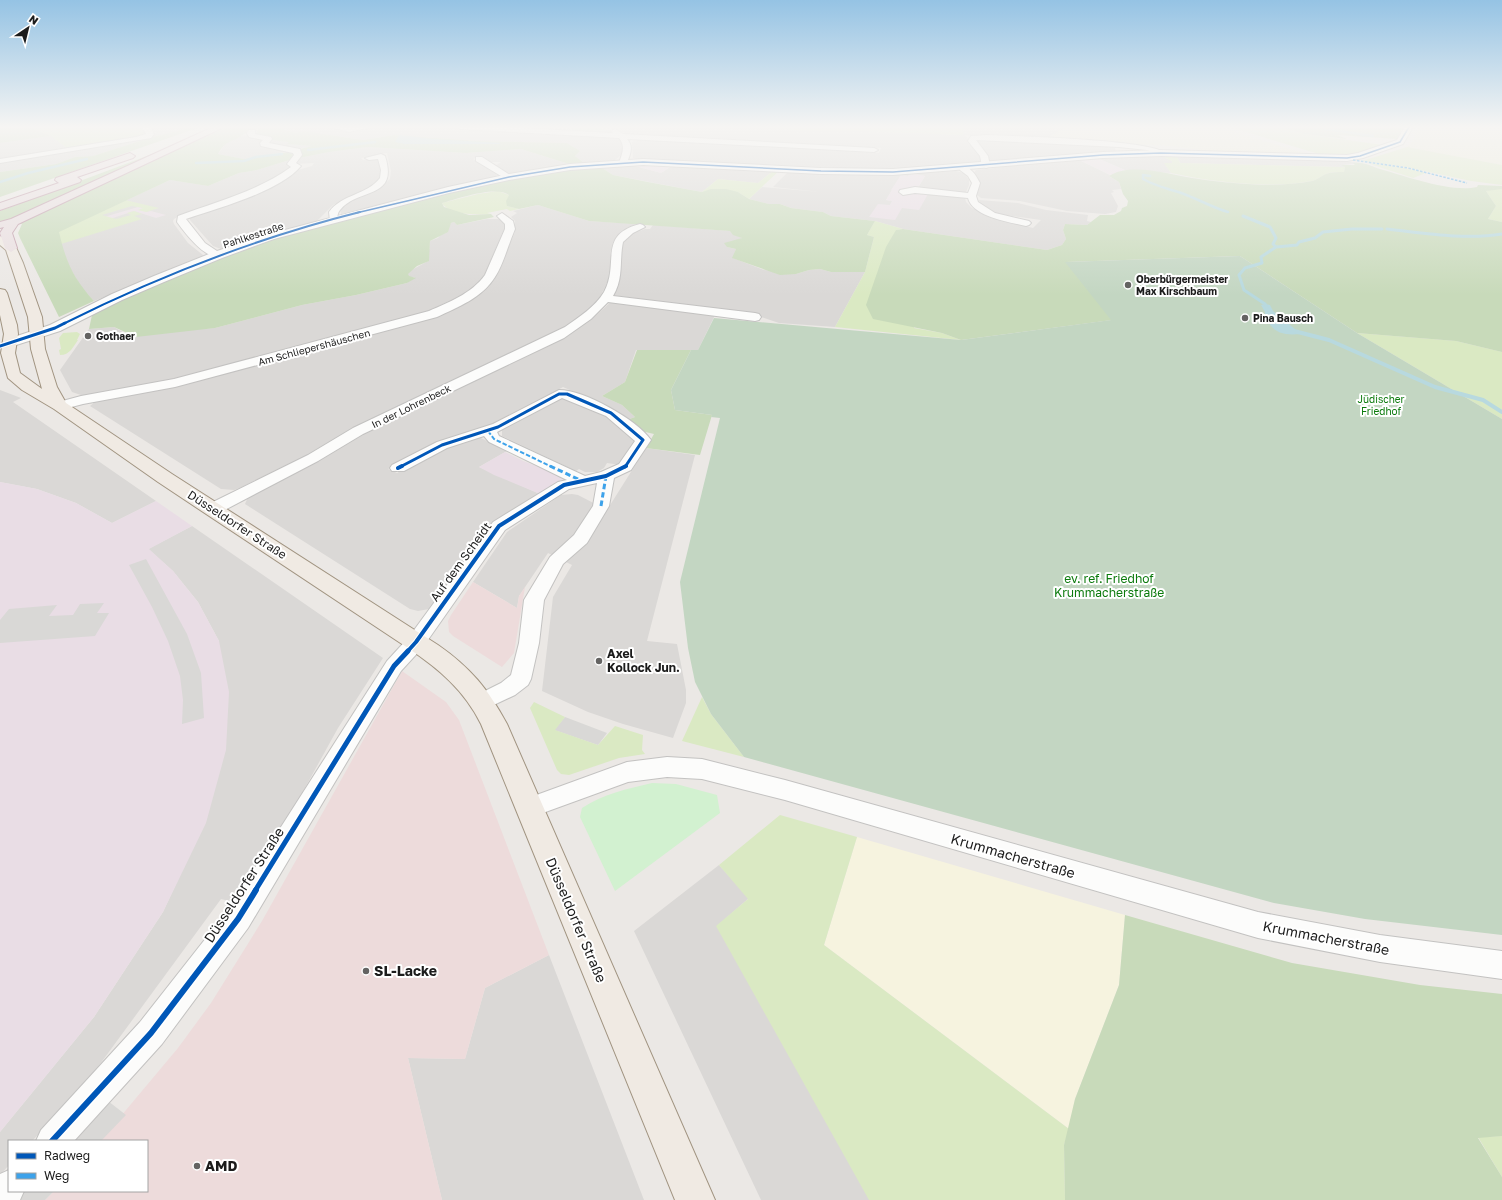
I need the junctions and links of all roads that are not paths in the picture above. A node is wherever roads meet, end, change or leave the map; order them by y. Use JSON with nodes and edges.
{"nodes":[{"id":1,"x":58,"y":183,"type":"edge"},
{"id":2,"x":62,"y":183,"type":"edge"},
{"id":3,"x":98,"y":183,"type":"edge"},
{"id":4,"x":271,"y":183,"type":"edge"},
{"id":5,"x":379,"y":183,"type":"edge"},
{"id":6,"x":483,"y":183,"type":"edge"},
{"id":7,"x":976,"y":183,"type":"edge"},
{"id":8,"x":903,"y":192,"type":"dead end"},
{"id":9,"x":972,"y":196,"type":"junction"},
{"id":10,"x":1,"y":205,"type":"edge"},
{"id":11,"x":502,"y":216,"type":"dead end"},
{"id":12,"x":333,"y":218,"type":"junction"},
{"id":13,"x":14,"y":222,"type":"junction"},
{"id":14,"x":1026,"y":223,"type":"dead end"},
{"id":15,"x":0,"y":225,"type":"edge"},
{"id":16,"x":640,"y":226,"type":"dead end"},
{"id":17,"x":0,"y":239,"type":"edge"},
{"id":18,"x":11,"y":248,"type":"junction"},
{"id":19,"x":218,"y":255,"type":"junction"},
{"id":20,"x":0,"y":293,"type":"edge"},
{"id":21,"x":604,"y":298,"type":"junction"},
{"id":22,"x":755,"y":317,"type":"dead end"},
{"id":23,"x":37,"y":335,"type":"junction"},
{"id":24,"x":5,"y":345,"type":"edge"},
{"id":25,"x":60,"y":406,"type":"junction"},
{"id":26,"x":488,"y":431,"type":"junction"},
{"id":27,"x":398,"y":468,"type":"dead end"},
{"id":28,"x":606,"y":476,"type":"junction"},
{"id":29,"x":583,"y":481,"type":"junction"},
{"id":30,"x":212,"y":509,"type":"junction"},
{"id":31,"x":416,"y":642,"type":"junction"},
{"id":32,"x":483,"y":702,"type":"junction"},
{"id":33,"x":529,"y":808,"type":"junction"},
{"id":34,"x":1502,"y":965,"type":"edge"},
{"id":35,"x":53,"y":1140,"type":"edge"},
{"id":36,"x":8,"y":1188,"type":"edge"},
{"id":37,"x":0,"y":1196,"type":"edge"},
{"id":38,"x":695,"y":1200,"type":"edge"}],
"edges":[{"from":1,"to":10,"type":"highway"},
{"from":2,"to":10,"type":"highway"},
{"from":3,"to":13,"type":"highway"},
{"from":4,"to":19,"type":"street"},
{"from":5,"to":12,"type":"street"},
{"from":6,"to":12,"type":"street","name":"Pahlkestraße"},
{"from":7,"to":9,"type":"street"},
{"from":8,"to":9,"type":"street"},
{"from":9,"to":14,"type":"street"},
{"from":11,"to":25,"type":"street","name":"Am Schliepershäuschen"},
{"from":12,"to":19,"type":"street","name":"Pahlkestraße"},
{"from":13,"to":15,"type":"highway"},
{"from":13,"to":18,"type":"highway"},
{"from":16,"to":21,"type":"street","name":"In der Lohrenbeck"},
{"from":17,"to":18,"type":"main road"},
{"from":18,"to":23,"type":"main road","name":"Düsseldorfer Straße"},
{"from":19,"to":23,"type":"street","name":"Pahlkestraße"},
{"from":20,"to":24,"type":"main road","name":"Düsseldorfer Straße"},
{"from":21,"to":22,"type":"street"},
{"from":21,"to":30,"type":"street","name":"In der Lohrenbeck"},
{"from":23,"to":24,"type":"street"},
{"from":23,"to":25,"type":"main road","name":"Düsseldorfer Straße"},
{"from":24,"to":25,"type":"main road","name":"Düsseldorfer Straße"},
{"from":25,"to":30,"type":"main road","name":"Düsseldorfer Straße"},
{"from":26,"to":27,"type":"street","name":"Auf dem Scheidt"},
{"from":26,"to":28,"type":"street","name":"Auf dem Scheidt"},
{"from":26,"to":29,"type":"street"},
{"from":28,"to":29,"type":"street","name":"Auf dem Scheidt"},
{"from":28,"to":32,"type":"street"},
{"from":29,"to":31,"type":"street","name":"Auf dem Scheidt"},
{"from":30,"to":31,"type":"main road","name":"Düsseldorfer Straße"},
{"from":31,"to":32,"type":"main road","name":"Düsseldorfer Straße"},
{"from":31,"to":35,"type":"street","name":"Düsseldorfer Straße"},
{"from":32,"to":33,"type":"main road","name":"Düsseldorfer Straße"},
{"from":33,"to":34,"type":"street","name":"Krummacherstraße"},
{"from":33,"to":38,"type":"main road","name":"Düsseldorfer Straße"},
{"from":36,"to":37,"type":"street"}]}
